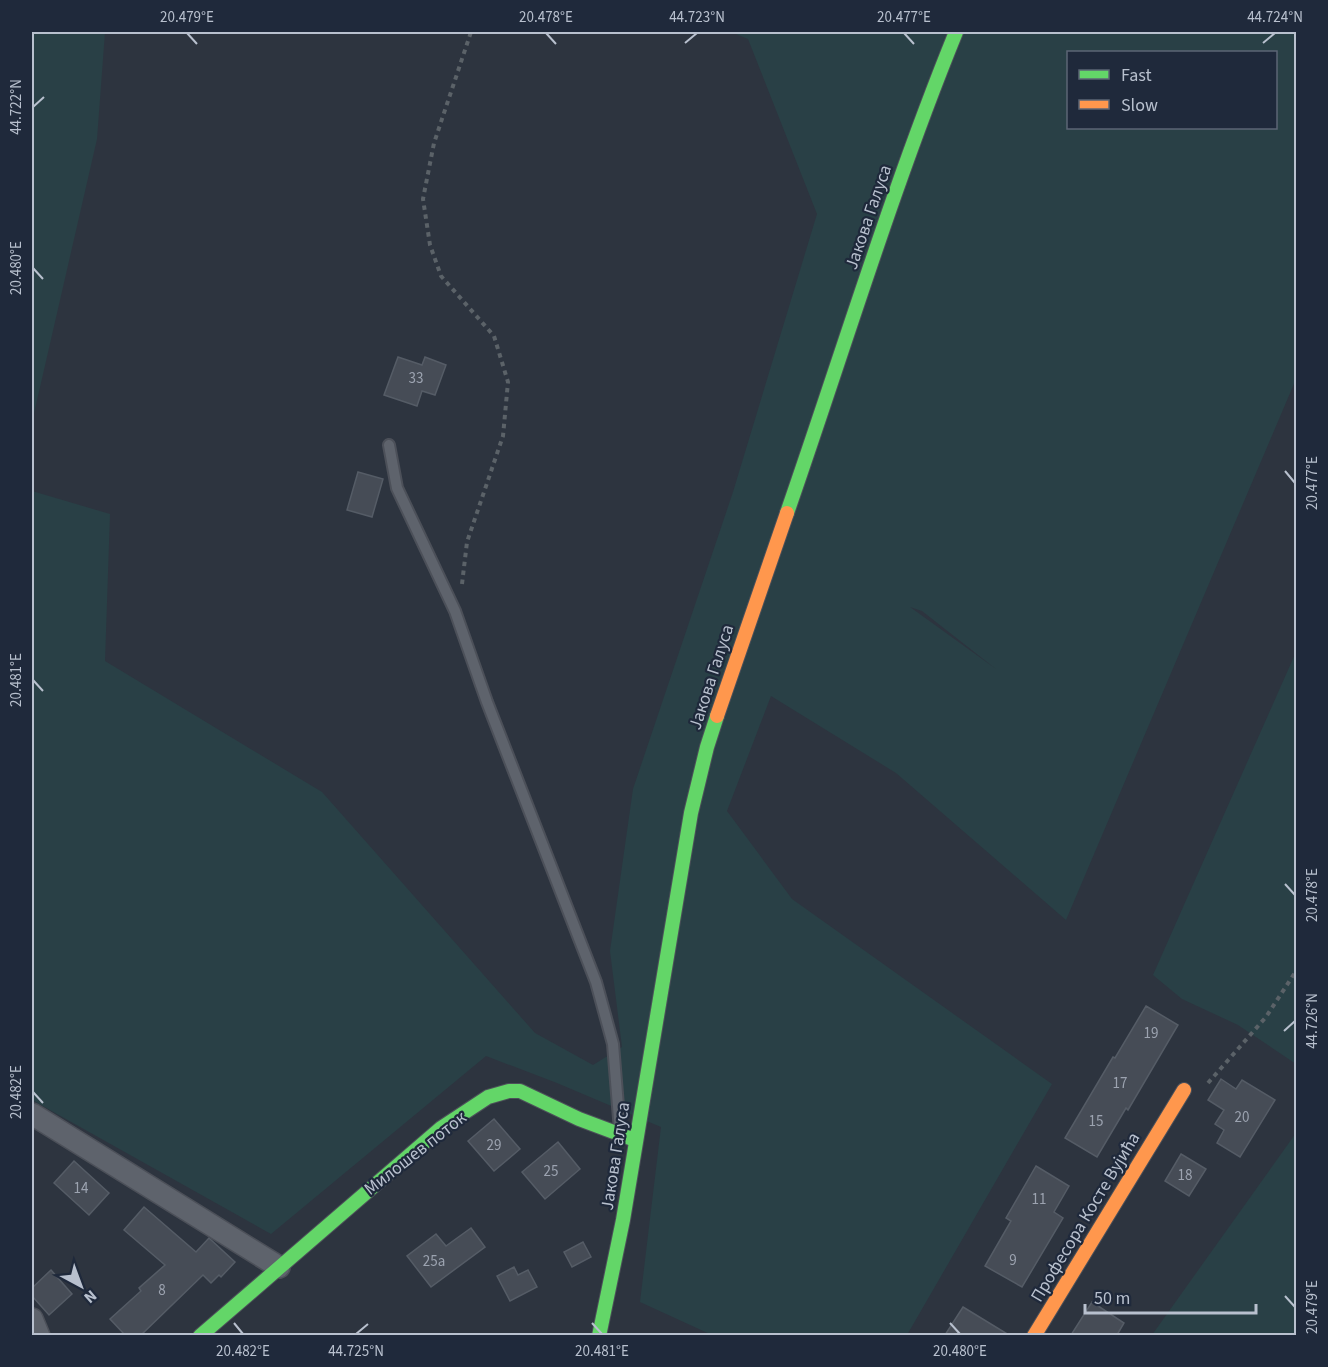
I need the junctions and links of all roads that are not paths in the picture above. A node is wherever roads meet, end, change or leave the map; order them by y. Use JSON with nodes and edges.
{"nodes":[{"id":1,"x":956,"y":32,"type":"edge"},
{"id":2,"x":389,"y":446,"type":"dead end"},
{"id":3,"x":1184,"y":1090,"type":"dead end"},
{"id":4,"x":32,"y":1114,"type":"edge"},
{"id":5,"x":620,"y":1134,"type":"junction"},
{"id":6,"x":635,"y":1140,"type":"junction"},
{"id":7,"x":279,"y":1267,"type":"junction"},
{"id":8,"x":32,"y":1319,"type":"edge"},
{"id":9,"x":39,"y":1335,"type":"edge"},
{"id":10,"x":200,"y":1335,"type":"edge"},
{"id":11,"x":599,"y":1335,"type":"edge"},
{"id":12,"x":1034,"y":1335,"type":"edge"}],
"edges":[{"from":1,"to":6,"type":"street","name":"Јакова Галуса"},
{"from":2,"to":5,"type":"lane","name":"Јакова Галуса"},
{"from":3,"to":12,"type":"street","name":"Професора Косте Вујића"},
{"from":4,"to":7,"type":"street"},
{"from":5,"to":6,"type":"street","name":"Милошев поток"},
{"from":5,"to":7,"type":"street","name":"Милошев поток"},
{"from":6,"to":11,"type":"street","name":"Јакова Галуса"},
{"from":7,"to":10,"type":"street","name":"Милошев поток"},
{"from":8,"to":9,"type":"street"}]}
